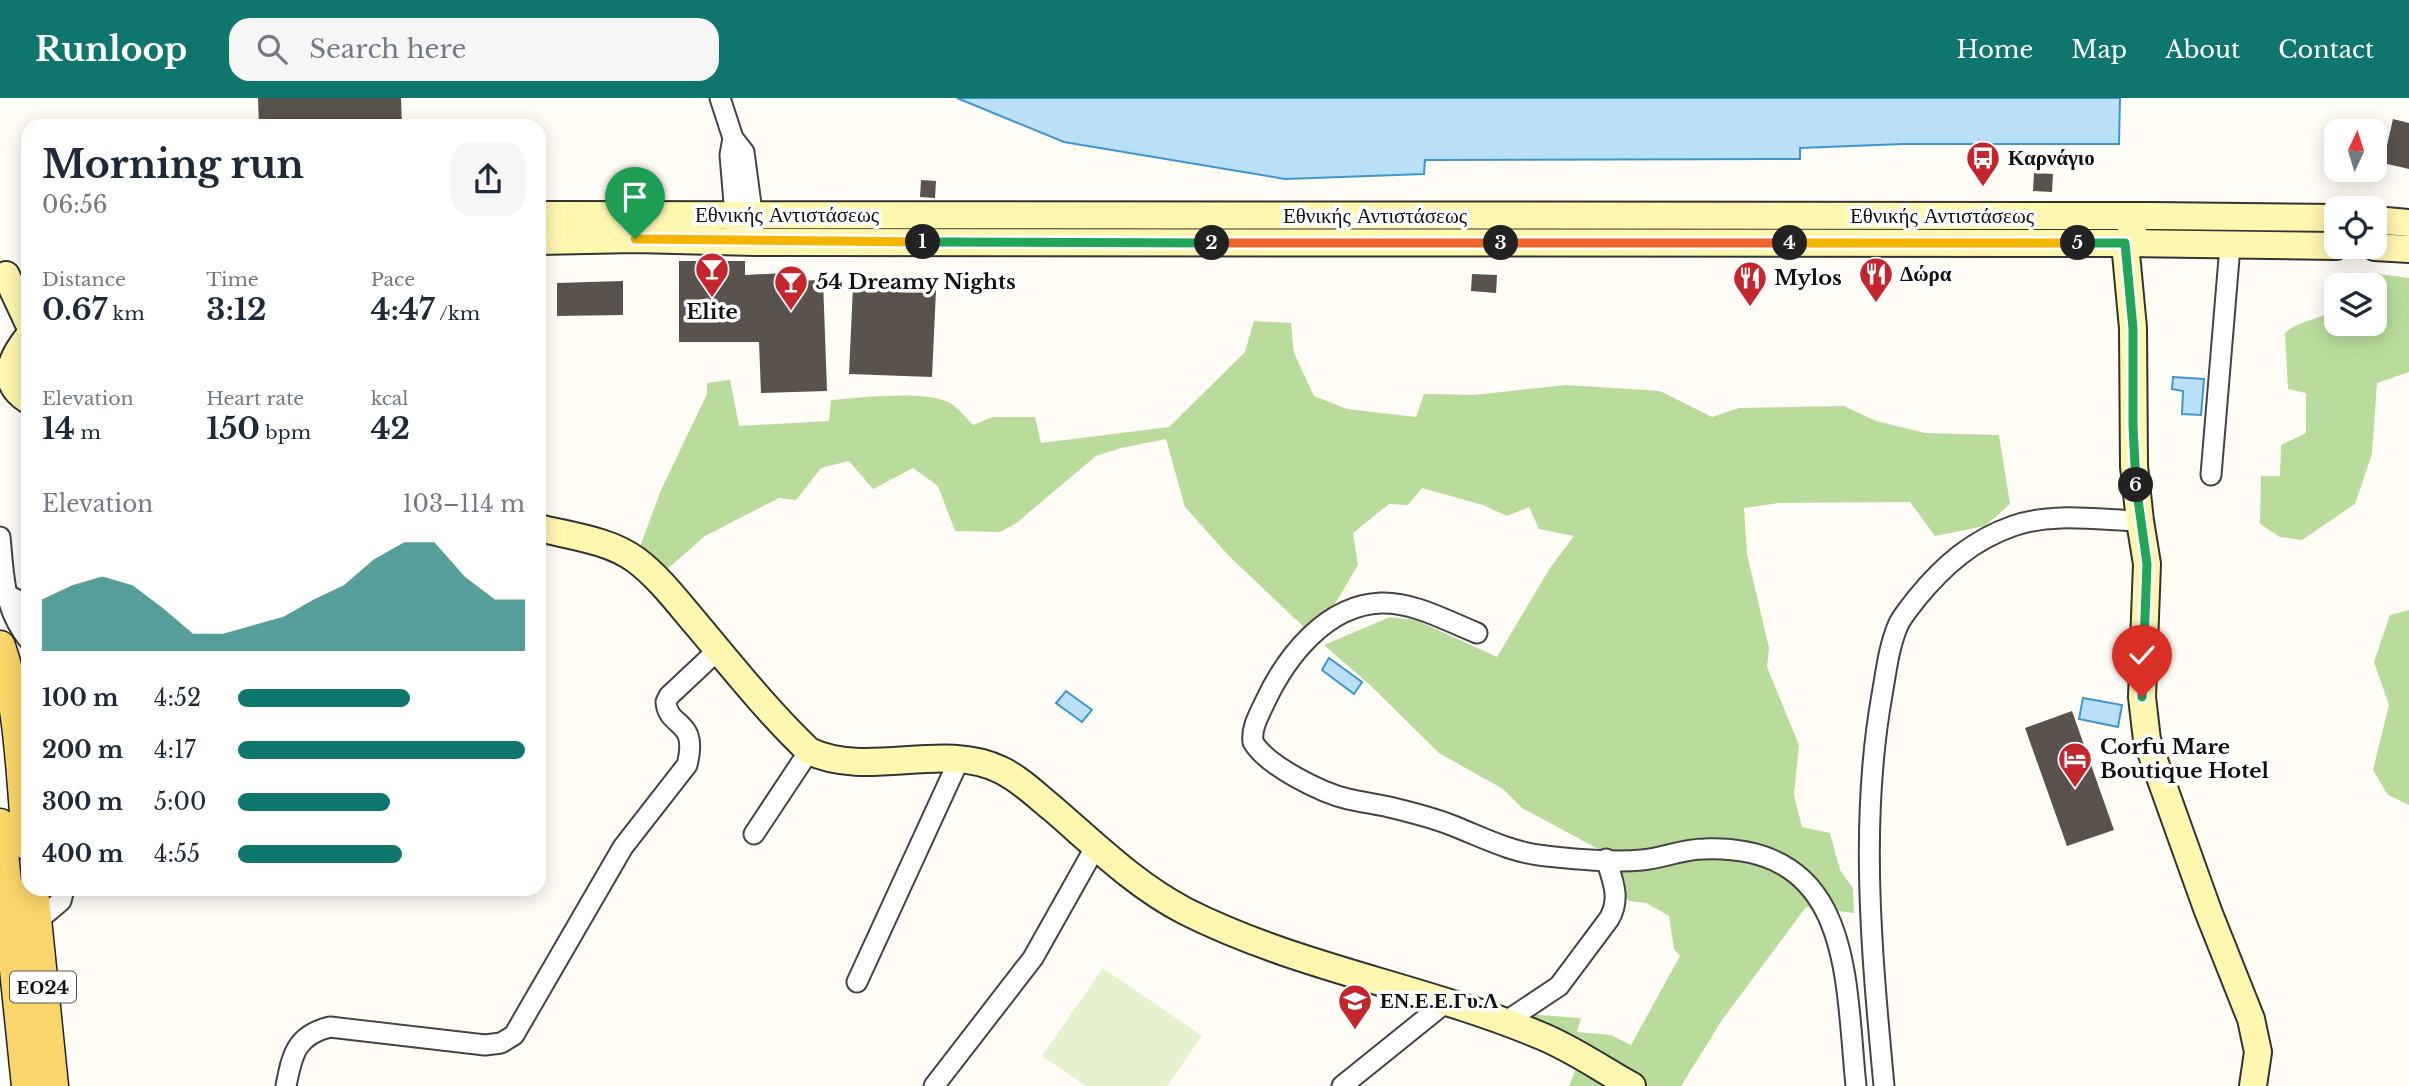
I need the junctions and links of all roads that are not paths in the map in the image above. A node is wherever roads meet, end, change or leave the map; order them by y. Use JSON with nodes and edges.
{"nodes":[{"id":1,"x":720,"y":98,"type":"edge"},
{"id":2,"x":546,"y":215,"type":"edge"},
{"id":3,"x":744,"y":215,"type":"junction"},
{"id":4,"x":2154,"y":216,"type":"junction"},
{"id":5,"x":2324,"y":218,"type":"edge"},
{"id":6,"x":2387,"y":221,"type":"edge"},
{"id":7,"x":2409,"y":223,"type":"edge"},
{"id":8,"x":546,"y":241,"type":"edge"},
{"id":9,"x":746,"y":242,"type":"junction"},
{"id":10,"x":2125,"y":243,"type":"junction"},
{"id":11,"x":2231,"y":246,"type":"junction"},
{"id":12,"x":2324,"y":246,"type":"edge"},
{"id":13,"x":2387,"y":248,"type":"edge"},
{"id":14,"x":2409,"y":249,"type":"edge"},
{"id":15,"x":13,"y":286,"type":"edge"},
{"id":16,"x":21,"y":305,"type":"edge"},
{"id":17,"x":21,"y":347,"type":"edge"},
{"id":18,"x":12,"y":392,"type":"edge"},
{"id":19,"x":2211,"y":475,"type":"dead end"},
{"id":20,"x":2140,"y":521,"type":"junction"},
{"id":21,"x":546,"y":530,"type":"edge"},
{"id":22,"x":0,"y":537,"type":"edge"},
{"id":23,"x":6,"y":595,"type":"junction"},
{"id":24,"x":21,"y":602,"type":"edge"},
{"id":25,"x":21,"y":629,"type":"edge"},
{"id":26,"x":1477,"y":633,"type":"dead end"},
{"id":27,"x":0,"y":646,"type":"edge"},
{"id":28,"x":718,"y":650,"type":"junction"},
{"id":29,"x":809,"y":751,"type":"junction"},
{"id":30,"x":959,"y":760,"type":"junction"},
{"id":31,"x":21,"y":780,"type":"edge"},
{"id":32,"x":0,"y":824,"type":"edge"},
{"id":33,"x":754,"y":834,"type":"dead end"},
{"id":34,"x":1096,"y":846,"type":"junction"},
{"id":35,"x":1606,"y":859,"type":"junction"},
{"id":36,"x":34,"y":896,"type":"edge"},
{"id":37,"x":62,"y":896,"type":"edge"},
{"id":38,"x":36,"y":922,"type":"junction"},
{"id":39,"x":857,"y":982,"type":"dead end"},
{"id":40,"x":1445,"y":1003,"type":"junction"},
{"id":41,"x":1505,"y":1022,"type":"junction"},
{"id":42,"x":27,"y":1086,"type":"edge"},
{"id":43,"x":53,"y":1086,"type":"edge"},
{"id":44,"x":286,"y":1086,"type":"edge"},
{"id":45,"x":934,"y":1086,"type":"edge"},
{"id":46,"x":1342,"y":1086,"type":"edge"},
{"id":47,"x":1632,"y":1086,"type":"edge"},
{"id":48,"x":1856,"y":1086,"type":"edge"},
{"id":49,"x":1884,"y":1086,"type":"edge"},
{"id":50,"x":2253,"y":1086,"type":"edge"}],
"edges":[{"from":1,"to":3,"type":"street"},
{"from":2,"to":3,"type":"main road","name":"Εθνικής Αντιστάσεως"},
{"from":3,"to":4,"type":"main road","name":"Εθνικής Αντιστάσεως"},
{"from":3,"to":9,"type":"street"},
{"from":4,"to":5,"type":"main road","name":"Εθνικής Αντιστάσεως"},
{"from":4,"to":10,"type":"main road"},
{"from":6,"to":7,"type":"main road"},
{"from":8,"to":9,"type":"main road","name":"Εθνικής Αντιστάσεως"},
{"from":9,"to":10,"type":"main road","name":"Εθνικής Αντιστάσεως"},
{"from":10,"to":11,"type":"main road","name":"Εθνικής Αντιστάσεως"},
{"from":10,"to":20,"type":"main road"},
{"from":11,"to":12,"type":"main road","name":"Εθνικής Αντιστάσεως"},
{"from":11,"to":19,"type":"street"},
{"from":13,"to":14,"type":"main road"},
{"from":15,"to":16,"type":"main road"},
{"from":17,"to":18,"type":"main road"},
{"from":20,"to":49,"type":"street"},
{"from":20,"to":50,"type":"main road"},
{"from":21,"to":28,"type":"main road"},
{"from":22,"to":23,"type":"street"},
{"from":23,"to":24,"type":"street"},
{"from":23,"to":25,"type":"street"},
{"from":26,"to":35,"type":"street"},
{"from":27,"to":31,"type":"main road"},
{"from":28,"to":29,"type":"main road"},
{"from":28,"to":44,"type":"street"},
{"from":29,"to":30,"type":"main road"},
{"from":29,"to":33,"type":"street"},
{"from":30,"to":34,"type":"main road"},
{"from":30,"to":39,"type":"street"},
{"from":32,"to":42,"type":"main road","number":"ΕΟ24"},
{"from":34,"to":40,"type":"main road"},
{"from":34,"to":45,"type":"street"},
{"from":35,"to":41,"type":"street"},
{"from":35,"to":48,"type":"street"},
{"from":36,"to":38,"type":"main road","number":"ΕΟ24"},
{"from":37,"to":38,"type":"street"},
{"from":38,"to":43,"type":"main road","number":"ΕΟ24"},
{"from":40,"to":41,"type":"main road"},
{"from":40,"to":46,"type":"street"},
{"from":41,"to":47,"type":"main road"}]}
